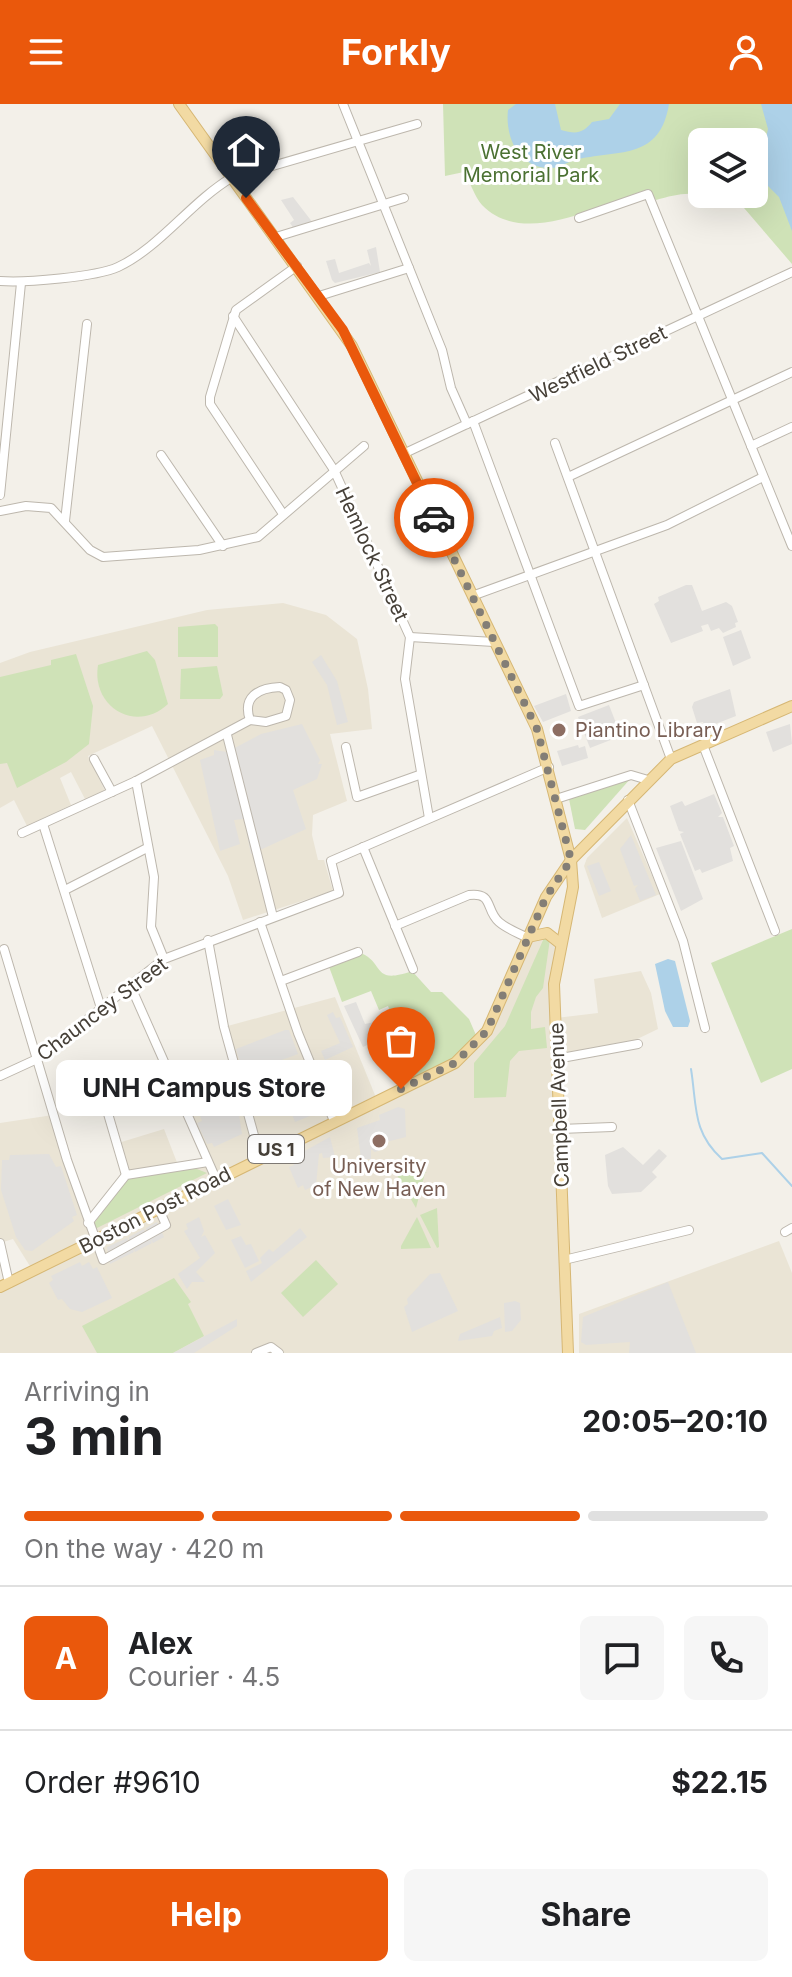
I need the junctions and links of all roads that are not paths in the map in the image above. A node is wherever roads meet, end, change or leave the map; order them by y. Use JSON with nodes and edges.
{"nodes":[{"id":1,"x":343,"y":104,"type":"edge"},
{"id":2,"x":182,"y":105,"type":"edge"},
{"id":3,"x":417,"y":124,"type":"dead end"},
{"id":4,"x":358,"y":142,"type":"junction"},
{"id":5,"x":231,"y":178,"type":"junction"},
{"id":6,"x":404,"y":198,"type":"dead end"},
{"id":7,"x":384,"y":206,"type":"junction"},
{"id":8,"x":579,"y":218,"type":"dead end"},
{"id":9,"x":276,"y":237,"type":"junction"},
{"id":10,"x":297,"y":266,"type":"junction"},
{"id":11,"x":409,"y":268,"type":"junction"},
{"id":12,"x":792,"y":272,"type":"edge"},
{"id":13,"x":0,"y":281,"type":"edge"},
{"id":14,"x":21,"y":283,"type":"junction"},
{"id":15,"x":319,"y":296,"type":"junction"},
{"id":16,"x":233,"y":316,"type":"junction"},
{"id":17,"x":697,"y":316,"type":"junction"},
{"id":18,"x":87,"y":324,"type":"dead end"},
{"id":19,"x":792,"y":372,"type":"edge"},
{"id":20,"x":732,"y":400,"type":"junction"},
{"id":21,"x":470,"y":422,"type":"junction"},
{"id":22,"x":792,"y":427,"type":"edge"},
{"id":23,"x":555,"y":443,"type":"dead end"},
{"id":24,"x":364,"y":446,"type":"dead end"},
{"id":25,"x":751,"y":446,"type":"junction"},
{"id":26,"x":403,"y":454,"type":"junction"},
{"id":27,"x":161,"y":455,"type":"dead end"},
{"id":28,"x":334,"y":470,"type":"junction"},
{"id":29,"x":568,"y":477,"type":"junction"},
{"id":30,"x":763,"y":477,"type":"junction"},
{"id":31,"x":0,"y":495,"type":"edge"},
{"id":32,"x":1,"y":508,"type":"edge"},
{"id":33,"x":792,"y":511,"type":"edge"},
{"id":34,"x":283,"y":514,"type":"junction"},
{"id":35,"x":780,"y":516,"type":"junction"},
{"id":36,"x":65,"y":521,"type":"junction"},
{"id":37,"x":223,"y":546,"type":"junction"},
{"id":38,"x":792,"y":546,"type":"edge"},
{"id":39,"x":595,"y":551,"type":"junction"},
{"id":40,"x":530,"y":574,"type":"junction"},
{"id":41,"x":472,"y":596,"type":"junction"},
{"id":42,"x":410,"y":637,"type":"junction"},
{"id":43,"x":494,"y":642,"type":"junction"},
{"id":44,"x":644,"y":685,"type":"junction"},
{"id":45,"x":792,"y":708,"type":"edge"},
{"id":46,"x":250,"y":720,"type":"junction"},
{"id":47,"x":227,"y":735,"type":"junction"},
{"id":48,"x":703,"y":745,"type":"junction"},
{"id":49,"x":346,"y":747,"type":"dead end"},
{"id":50,"x":94,"y":759,"type":"dead end"},
{"id":51,"x":671,"y":759,"type":"junction"},
{"id":52,"x":549,"y":767,"type":"junction"},
{"id":53,"x":419,"y":775,"type":"junction"},
{"id":54,"x":648,"y":780,"type":"junction"},
{"id":55,"x":136,"y":781,"type":"junction"},
{"id":56,"x":112,"y":792,"type":"junction"},
{"id":57,"x":556,"y":799,"type":"junction"},
{"id":58,"x":628,"y":800,"type":"junction"},
{"id":59,"x":429,"y":818,"type":"junction"},
{"id":60,"x":43,"y":824,"type":"junction"},
{"id":61,"x":22,"y":833,"type":"dead end"},
{"id":62,"x":363,"y":847,"type":"junction"},
{"id":63,"x":147,"y":848,"type":"junction"},
{"id":64,"x":571,"y":860,"type":"junction"},
{"id":65,"x":65,"y":890,"type":"junction"},
{"id":66,"x":273,"y":917,"type":"junction"},
{"id":67,"x":260,"y":922,"type":"junction"},
{"id":68,"x":395,"y":926,"type":"junction"},
{"id":69,"x":775,"y":931,"type":"dead end"},
{"id":70,"x":528,"y":938,"type":"junction"},
{"id":71,"x":208,"y":940,"type":"junction"},
{"id":72,"x":561,"y":944,"type":"junction"},
{"id":73,"x":4,"y":949,"type":"dead end"},
{"id":74,"x":358,"y":952,"type":"dead end"},
{"id":75,"x":164,"y":959,"type":"junction"},
{"id":76,"x":413,"y":969,"type":"dead end"},
{"id":77,"x":281,"y":981,"type":"junction"},
{"id":78,"x":131,"y":987,"type":"junction"},
{"id":79,"x":101,"y":1008,"type":"junction"},
{"id":80,"x":705,"y":1028,"type":"dead end"},
{"id":81,"x":638,"y":1044,"type":"dead end"},
{"id":82,"x":37,"y":1059,"type":"junction"},
{"id":83,"x":556,"y":1059,"type":"junction"},
{"id":84,"x":0,"y":1076,"type":"edge"},
{"id":85,"x":104,"y":1100,"type":"dead end"},
{"id":86,"x":334,"y":1121,"type":"junction"},
{"id":87,"x":612,"y":1127,"type":"dead end"},
{"id":88,"x":560,"y":1129,"type":"junction"},
{"id":89,"x":260,"y":1157,"type":"junction"},
{"id":90,"x":208,"y":1162,"type":"junction"},
{"id":91,"x":126,"y":1175,"type":"junction"},
{"id":92,"x":216,"y":1179,"type":"junction"},
{"id":93,"x":158,"y":1207,"type":"junction"},
{"id":94,"x":88,"y":1223,"type":"junction"},
{"id":95,"x":689,"y":1230,"type":"dead end"},
{"id":96,"x":93,"y":1240,"type":"junction"},
{"id":97,"x":0,"y":1243,"type":"edge"},
{"id":98,"x":564,"y":1260,"type":"junction"},
{"id":99,"x":5,"y":1285,"type":"edge"},
{"id":100,"x":256,"y":1353,"type":"edge"},
{"id":101,"x":279,"y":1353,"type":"edge"},
{"id":102,"x":568,"y":1353,"type":"edge"}],
"edges":[{"from":1,"to":4,"type":"street"},
{"from":2,"to":5,"type":"main road","name":"Campbell Avenue"},
{"from":3,"to":4,"type":"street"},
{"from":4,"to":5,"type":"street"},
{"from":4,"to":7,"type":"street"},
{"from":5,"to":9,"type":"main road","name":"Campbell Avenue"},
{"from":5,"to":14,"type":"street"},
{"from":6,"to":7,"type":"street"},
{"from":7,"to":9,"type":"street"},
{"from":7,"to":11,"type":"street"},
{"from":8,"to":17,"type":"street"},
{"from":9,"to":10,"type":"main road","name":"Campbell Avenue"},
{"from":10,"to":15,"type":"main road","name":"Campbell Avenue"},
{"from":10,"to":16,"type":"street"},
{"from":11,"to":15,"type":"street"},
{"from":11,"to":21,"type":"street"},
{"from":12,"to":17,"type":"street","name":"Westfield Street"},
{"from":13,"to":14,"type":"street"},
{"from":14,"to":31,"type":"street"},
{"from":15,"to":26,"type":"main road","name":"Campbell Avenue"},
{"from":16,"to":28,"type":"street","name":"Hemlock Street"},
{"from":16,"to":34,"type":"street"},
{"from":17,"to":20,"type":"street"},
{"from":17,"to":21,"type":"street","name":"Westfield Street"},
{"from":18,"to":36,"type":"street"},
{"from":19,"to":20,"type":"street"},
{"from":20,"to":25,"type":"street"},
{"from":20,"to":29,"type":"street"},
{"from":21,"to":26,"type":"street","name":"Westfield Street"},
{"from":21,"to":40,"type":"street"},
{"from":22,"to":25,"type":"street"},
{"from":23,"to":29,"type":"street"},
{"from":24,"to":28,"type":"street"},
{"from":25,"to":30,"type":"street"},
{"from":26,"to":41,"type":"main road","name":"Campbell Avenue"},
{"from":27,"to":37,"type":"street"},
{"from":28,"to":34,"type":"street"},
{"from":28,"to":42,"type":"street","name":"Hemlock Street"},
{"from":29,"to":39,"type":"street"},
{"from":30,"to":35,"type":"street"},
{"from":30,"to":39,"type":"street"},
{"from":32,"to":36,"type":"street"},
{"from":33,"to":35,"type":"street"},
{"from":34,"to":37,"type":"street"},
{"from":35,"to":38,"type":"street"},
{"from":36,"to":37,"type":"street"},
{"from":39,"to":40,"type":"street"},
{"from":39,"to":44,"type":"street"},
{"from":40,"to":41,"type":"street"},
{"from":40,"to":44,"type":"street"},
{"from":41,"to":43,"type":"main road","name":"Campbell Avenue"},
{"from":42,"to":43,"type":"street"},
{"from":42,"to":53,"type":"street","name":"Hemlock Street"},
{"from":43,"to":52,"type":"main road","name":"Campbell Avenue"},
{"from":44,"to":51,"type":"street"},
{"from":45,"to":48,"type":"main road","name":"Boston Post Road","number":"US 1"},
{"from":46,"to":46,"type":"street"},
{"from":46,"to":47,"type":"street"},
{"from":47,"to":55,"type":"street"},
{"from":47,"to":66,"type":"street"},
{"from":48,"to":51,"type":"main road","name":"Boston Post Road","number":"US 1"},
{"from":48,"to":69,"type":"street"},
{"from":49,"to":53,"type":"street"},
{"from":50,"to":56,"type":"street"},
{"from":51,"to":54,"type":"main road","name":"Boston Post Road","number":"US 1"},
{"from":52,"to":57,"type":"main road","name":"Campbell Avenue"},
{"from":52,"to":59,"type":"street"},
{"from":53,"to":59,"type":"street","name":"Hemlock Street"},
{"from":54,"to":57,"type":"street"},
{"from":54,"to":58,"type":"main road","name":"Boston Post Road","number":"US 1"},
{"from":55,"to":56,"type":"street"},
{"from":55,"to":63,"type":"street"},
{"from":56,"to":60,"type":"street"},
{"from":57,"to":64,"type":"main road","name":"Campbell Avenue"},
{"from":58,"to":64,"type":"main road","name":"Boston Post Road","number":"US 1"},
{"from":58,"to":80,"type":"street"},
{"from":59,"to":62,"type":"street"},
{"from":60,"to":61,"type":"street"},
{"from":60,"to":65,"type":"street"},
{"from":62,"to":66,"type":"street","name":"Chauncey Street"},
{"from":62,"to":68,"type":"street"},
{"from":63,"to":65,"type":"street"},
{"from":63,"to":75,"type":"street"},
{"from":64,"to":70,"type":"main road","name":"Boston Post Road","number":"US 1"},
{"from":64,"to":72,"type":"main road","name":"Campbell Avenue"},
{"from":65,"to":79,"type":"street"},
{"from":66,"to":67,"type":"street","name":"Chauncey Street"},
{"from":67,"to":71,"type":"street","name":"Chauncey Street"},
{"from":67,"to":77,"type":"street"},
{"from":68,"to":70,"type":"street"},
{"from":68,"to":76,"type":"street"},
{"from":70,"to":72,"type":"main road"},
{"from":70,"to":86,"type":"main road","name":"Boston Post Road","number":"US 1"},
{"from":71,"to":75,"type":"street","name":"Chauncey Street"},
{"from":71,"to":89,"type":"street"},
{"from":72,"to":83,"type":"main road","name":"Campbell Avenue"},
{"from":73,"to":82,"type":"street"},
{"from":74,"to":77,"type":"street"},
{"from":75,"to":78,"type":"street","name":"Chauncey Street"},
{"from":77,"to":86,"type":"street"},
{"from":78,"to":79,"type":"street","name":"Chauncey Street"},
{"from":78,"to":90,"type":"street"},
{"from":79,"to":82,"type":"street","name":"Chauncey Street"},
{"from":81,"to":83,"type":"street"},
{"from":82,"to":84,"type":"street","name":"Chauncey Street"},
{"from":82,"to":94,"type":"street"},
{"from":83,"to":88,"type":"main road","name":"Campbell Avenue"},
{"from":85,"to":91,"type":"street"},
{"from":86,"to":89,"type":"main road","name":"Boston Post Road","number":"US 1"},
{"from":87,"to":88,"type":"street"},
{"from":88,"to":98,"type":"main road","name":"Campbell Avenue"},
{"from":89,"to":92,"type":"main road","name":"Boston Post Road","number":"US 1"},
{"from":90,"to":91,"type":"street"},
{"from":90,"to":92,"type":"street"},
{"from":91,"to":94,"type":"street"},
{"from":92,"to":93,"type":"main road","name":"Boston Post Road","number":"US 1"},
{"from":93,"to":96,"type":"main road","name":"Boston Post Road","number":"US 1"},
{"from":93,"to":96,"type":"street"},
{"from":94,"to":96,"type":"street"},
{"from":95,"to":98,"type":"street"},
{"from":96,"to":99,"type":"main road","name":"Boston Post Road","number":"US 1"},
{"from":97,"to":99,"type":"street"},
{"from":98,"to":102,"type":"main road","name":"Campbell Avenue"},
{"from":100,"to":101,"type":"street"}]}
